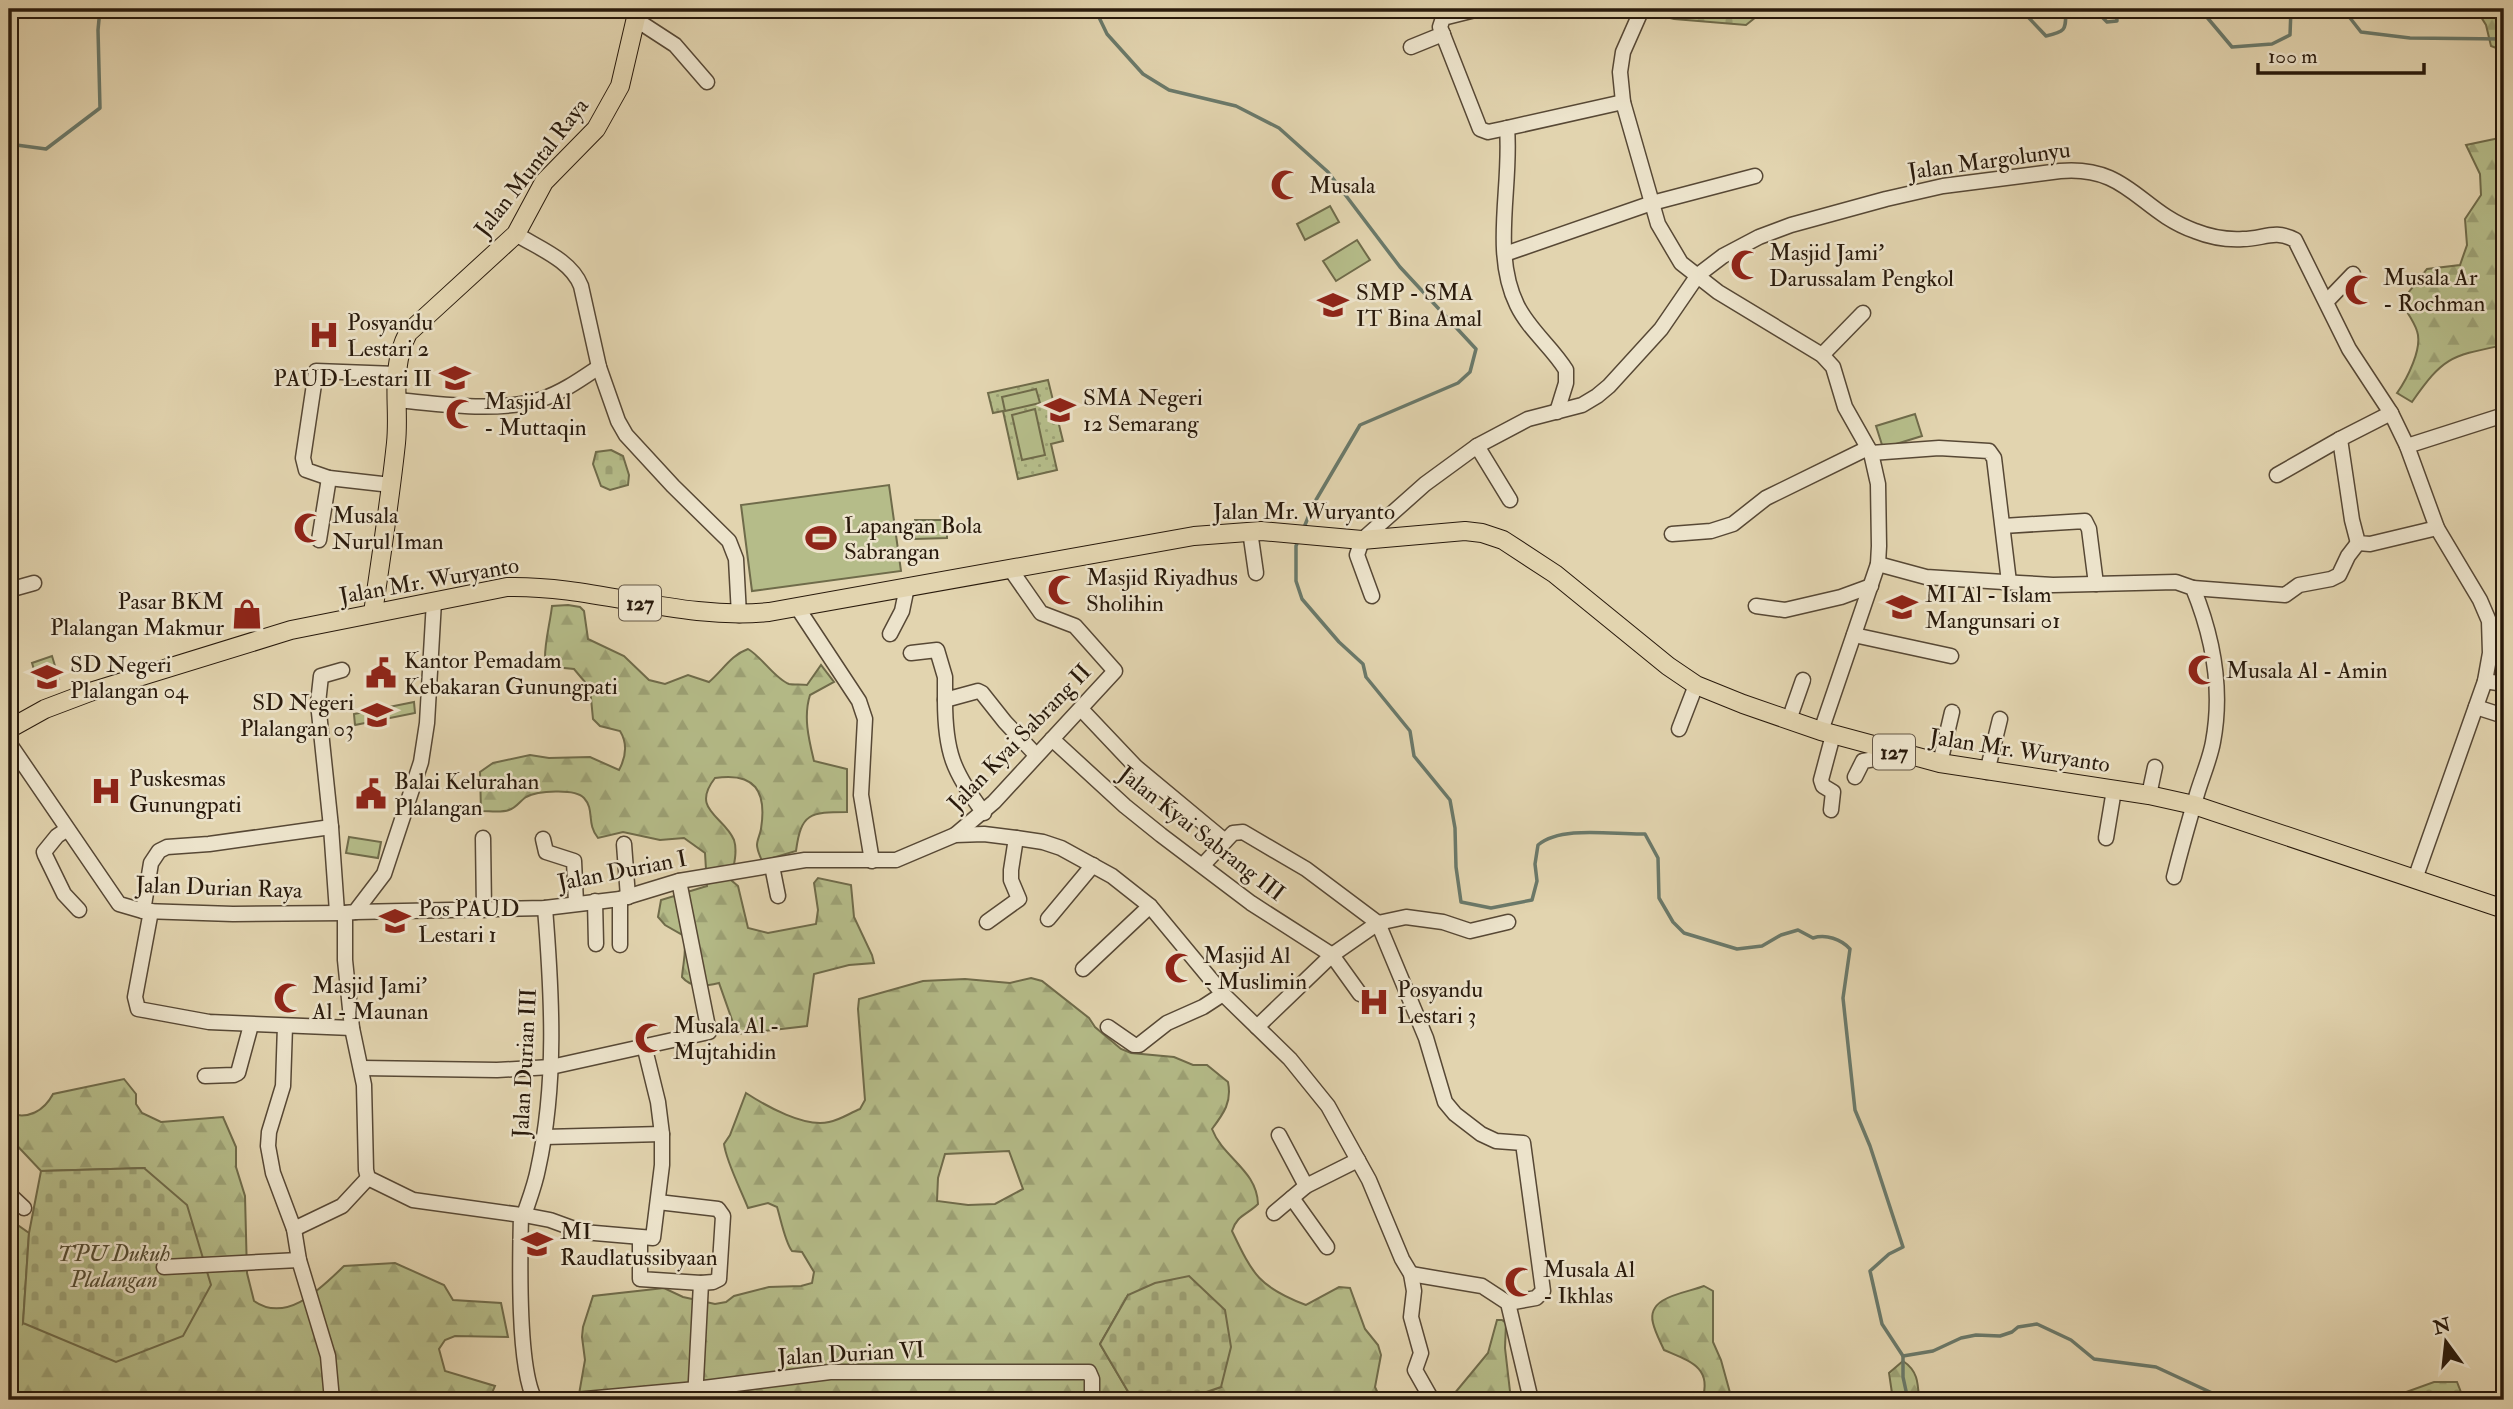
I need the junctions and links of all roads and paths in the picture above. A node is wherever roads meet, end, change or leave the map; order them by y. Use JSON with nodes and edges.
{"nodes":[{"id":1,"x":1479,"y":9,"type":"edge"},
{"id":2,"x":1642,"y":9,"type":"edge"},
{"id":3,"x":636,"y":14,"type":"edge"},
{"id":4,"x":1443,"y":34,"type":"junction"},
{"id":5,"x":1411,"y":47,"type":"dead end"},
{"id":6,"x":707,"y":82,"type":"dead end"},
{"id":7,"x":1623,"y":102,"type":"junction"},
{"id":8,"x":1507,"y":128,"type":"junction"},
{"id":9,"x":1755,"y":176,"type":"dead end"},
{"id":10,"x":1651,"y":203,"type":"junction"},
{"id":11,"x":516,"y":234,"type":"junction"},
{"id":12,"x":1505,"y":254,"type":"junction"},
{"id":13,"x":2353,"y":274,"type":"dead end"},
{"id":14,"x":1698,"y":275,"type":"junction"},
{"id":15,"x":2327,"y":301,"type":"junction"},
{"id":16,"x":1863,"y":313,"type":"dead end"},
{"id":17,"x":1822,"y":355,"type":"junction"},
{"id":18,"x":599,"y":367,"type":"junction"},
{"id":19,"x":396,"y":374,"type":"junction"},
{"id":20,"x":396,"y":400,"type":"junction"},
{"id":21,"x":1558,"y":412,"type":"junction"},
{"id":22,"x":2390,"y":413,"type":"junction"},
{"id":23,"x":2504,"y":415,"type":"edge"},
{"id":24,"x":2340,"y":439,"type":"junction"},
{"id":25,"x":1477,"y":446,"type":"junction"},
{"id":26,"x":2407,"y":446,"type":"junction"},
{"id":27,"x":1870,"y":450,"type":"junction"},
{"id":28,"x":2277,"y":475,"type":"dead end"},
{"id":29,"x":329,"y":478,"type":"junction"},
{"id":30,"x":391,"y":485,"type":"junction"},
{"id":31,"x":1510,"y":500,"type":"dead end"},
{"id":32,"x":2003,"y":526,"type":"junction"},
{"id":33,"x":2437,"y":528,"type":"junction"},
{"id":34,"x":1250,"y":531,"type":"junction"},
{"id":35,"x":1672,"y":534,"type":"dead end"},
{"id":36,"x":319,"y":540,"type":"dead end"},
{"id":37,"x":1362,"y":540,"type":"junction"},
{"id":38,"x":2358,"y":543,"type":"junction"},
{"id":39,"x":1878,"y":564,"type":"junction"},
{"id":40,"x":1011,"y":570,"type":"junction"},
{"id":41,"x":1256,"y":573,"type":"dead end"},
{"id":42,"x":2009,"y":582,"type":"junction"},
{"id":43,"x":34,"y":583,"type":"dead end"},
{"id":44,"x":2096,"y":584,"type":"junction"},
{"id":45,"x":1871,"y":586,"type":"junction"},
{"id":46,"x":906,"y":587,"type":"junction"},
{"id":47,"x":2193,"y":588,"type":"junction"},
{"id":48,"x":9,"y":590,"type":"edge"},
{"id":49,"x":1372,"y":596,"type":"dead end"},
{"id":50,"x":434,"y":601,"type":"junction"},
{"id":51,"x":1756,"y":606,"type":"dead end"},
{"id":52,"x":797,"y":607,"type":"junction"},
{"id":53,"x":373,"y":613,"type":"junction"},
{"id":54,"x":739,"y":615,"type":"junction"},
{"id":55,"x":890,"y":634,"type":"dead end"},
{"id":56,"x":1854,"y":635,"type":"junction"},
{"id":57,"x":911,"y":653,"type":"dead end"},
{"id":58,"x":1951,"y":656,"type":"dead end"},
{"id":59,"x":342,"y":670,"type":"dead end"},
{"id":60,"x":1803,"y":680,"type":"dead end"},
{"id":61,"x":2485,"y":681,"type":"junction"},
{"id":62,"x":2504,"y":684,"type":"edge"},
{"id":63,"x":1696,"y":685,"type":"junction"},
{"id":64,"x":945,"y":700,"type":"junction"},
{"id":65,"x":2476,"y":708,"type":"junction"},
{"id":66,"x":1082,"y":709,"type":"junction"},
{"id":67,"x":1952,"y":712,"type":"dead end"},
{"id":68,"x":2504,"y":716,"type":"edge"},
{"id":69,"x":2000,"y":719,"type":"dead end"},
{"id":70,"x":1789,"y":720,"type":"junction"},
{"id":71,"x":9,"y":729,"type":"edge"},
{"id":72,"x":1679,"y":729,"type":"dead end"},
{"id":73,"x":1827,"y":733,"type":"junction"},
{"id":74,"x":1052,"y":739,"type":"junction"},
{"id":75,"x":9,"y":743,"type":"edge"},
{"id":76,"x":1896,"y":753,"type":"junction"},
{"id":77,"x":1036,"y":755,"type":"junction"},
{"id":78,"x":1940,"y":763,"type":"junction"},
{"id":79,"x":2155,"y":767,"type":"dead end"},
{"id":80,"x":1987,"y":772,"type":"junction"},
{"id":81,"x":1855,"y":777,"type":"dead end"},
{"id":82,"x":2114,"y":790,"type":"junction"},
{"id":83,"x":2149,"y":795,"type":"junction"},
{"id":84,"x":2194,"y":806,"type":"junction"},
{"id":85,"x":1831,"y":810,"type":"dead end"},
{"id":86,"x":984,"y":813,"type":"junction"},
{"id":87,"x":331,"y":827,"type":"junction"},
{"id":88,"x":66,"y":830,"type":"junction"},
{"id":89,"x":955,"y":835,"type":"junction"},
{"id":90,"x":483,"y":838,"type":"dead end"},
{"id":91,"x":1016,"y":838,"type":"junction"},
{"id":92,"x":2106,"y":838,"type":"dead end"},
{"id":93,"x":543,"y":839,"type":"dead end"},
{"id":94,"x":1225,"y":841,"type":"junction"},
{"id":95,"x":624,"y":844,"type":"dead end"},
{"id":96,"x":872,"y":861,"type":"junction"},
{"id":97,"x":1093,"y":865,"type":"junction"},
{"id":98,"x":1203,"y":865,"type":"junction"},
{"id":99,"x":772,"y":866,"type":"junction"},
{"id":100,"x":2174,"y":877,"type":"dead end"},
{"id":101,"x":2415,"y":879,"type":"junction"},
{"id":102,"x":679,"y":881,"type":"junction"},
{"id":103,"x":778,"y":896,"type":"dead end"},
{"id":104,"x":624,"y":898,"type":"junction"},
{"id":105,"x":595,"y":901,"type":"junction"},
{"id":106,"x":576,"y":903,"type":"junction"},
{"id":107,"x":1150,"y":906,"type":"junction"},
{"id":108,"x":545,"y":908,"type":"junction"},
{"id":109,"x":2504,"y":909,"type":"edge"},
{"id":110,"x":79,"y":910,"type":"dead end"},
{"id":111,"x":484,"y":910,"type":"junction"},
{"id":112,"x":147,"y":911,"type":"junction"},
{"id":113,"x":346,"y":912,"type":"junction"},
{"id":114,"x":1048,"y":919,"type":"dead end"},
{"id":115,"x":987,"y":922,"type":"dead end"},
{"id":116,"x":1508,"y":922,"type":"dead end"},
{"id":117,"x":1378,"y":923,"type":"junction"},
{"id":118,"x":596,"y":944,"type":"dead end"},
{"id":119,"x":620,"y":945,"type":"dead end"},
{"id":120,"x":1332,"y":955,"type":"junction"},
{"id":121,"x":1083,"y":969,"type":"dead end"},
{"id":122,"x":1223,"y":994,"type":"junction"},
{"id":123,"x":1360,"y":994,"type":"dead end"},
{"id":124,"x":251,"y":1025,"type":"junction"},
{"id":125,"x":285,"y":1026,"type":"junction"},
{"id":126,"x":1108,"y":1027,"type":"dead end"},
{"id":127,"x":1257,"y":1027,"type":"junction"},
{"id":128,"x":352,"y":1028,"type":"junction"},
{"id":129,"x":644,"y":1045,"type":"junction"},
{"id":130,"x":551,"y":1067,"type":"junction"},
{"id":131,"x":362,"y":1068,"type":"junction"},
{"id":132,"x":205,"y":1076,"type":"dead end"},
{"id":133,"x":1279,"y":1135,"type":"dead end"},
{"id":134,"x":544,"y":1138,"type":"junction"},
{"id":135,"x":662,"y":1139,"type":"junction"},
{"id":136,"x":1358,"y":1160,"type":"junction"},
{"id":137,"x":368,"y":1178,"type":"junction"},
{"id":138,"x":1306,"y":1186,"type":"junction"},
{"id":139,"x":9,"y":1194,"type":"edge"},
{"id":140,"x":1292,"y":1198,"type":"junction"},
{"id":141,"x":658,"y":1202,"type":"junction"},
{"id":142,"x":24,"y":1208,"type":"dead end"},
{"id":143,"x":1274,"y":1213,"type":"dead end"},
{"id":144,"x":522,"y":1215,"type":"junction"},
{"id":145,"x":294,"y":1229,"type":"junction"},
{"id":146,"x":640,"y":1238,"type":"junction"},
{"id":147,"x":1327,"y":1247,"type":"dead end"},
{"id":148,"x":299,"y":1260,"type":"junction"},
{"id":149,"x":164,"y":1267,"type":"dead end"},
{"id":150,"x":1411,"y":1274,"type":"junction"},
{"id":151,"x":701,"y":1283,"type":"junction"},
{"id":152,"x":1508,"y":1303,"type":"junction"},
{"id":153,"x":695,"y":1395,"type":"edge"},
{"id":154,"x":332,"y":1400,"type":"edge"},
{"id":155,"x":536,"y":1400,"type":"edge"},
{"id":156,"x":575,"y":1400,"type":"edge"},
{"id":157,"x":1093,"y":1400,"type":"edge"},
{"id":158,"x":1432,"y":1400,"type":"edge"},
{"id":159,"x":1531,"y":1400,"type":"edge"}],
"edges":[{"from":1,"to":4,"type":"street"},
{"from":2,"to":7,"type":"street"},
{"from":3,"to":6,"type":"street"},
{"from":3,"to":11,"type":"main road","name":"Jalan Muntal Raya"},
{"from":4,"to":5,"type":"street"},
{"from":4,"to":8,"type":"street"},
{"from":7,"to":8,"type":"street"},
{"from":7,"to":10,"type":"street"},
{"from":8,"to":12,"type":"street"},
{"from":9,"to":10,"type":"street"},
{"from":10,"to":12,"type":"street"},
{"from":10,"to":14,"type":"street"},
{"from":11,"to":18,"type":"street"},
{"from":11,"to":19,"type":"main road","name":"Jalan Muntal Raya"},
{"from":12,"to":21,"type":"street"},
{"from":13,"to":15,"type":"street"},
{"from":14,"to":15,"type":"street","name":"Jalan Margolunyu"},
{"from":14,"to":17,"type":"street"},
{"from":14,"to":21,"type":"street"},
{"from":15,"to":22,"type":"street","name":"Jalan Margolunyu"},
{"from":16,"to":17,"type":"street"},
{"from":17,"to":27,"type":"street"},
{"from":18,"to":20,"type":"street"},
{"from":18,"to":54,"type":"street"},
{"from":19,"to":20,"type":"main road","name":"Jalan Muntal Raya"},
{"from":19,"to":29,"type":"street"},
{"from":20,"to":30,"type":"main road","name":"Jalan Muntal Raya"},
{"from":21,"to":25,"type":"street"},
{"from":22,"to":24,"type":"street"},
{"from":22,"to":26,"type":"street","name":"Jalan Margolunyu"},
{"from":23,"to":26,"type":"street"},
{"from":24,"to":28,"type":"street"},
{"from":24,"to":38,"type":"street"},
{"from":25,"to":31,"type":"street"},
{"from":25,"to":37,"type":"street"},
{"from":26,"to":33,"type":"street","name":"Jalan Margolunyu"},
{"from":27,"to":32,"type":"street"},
{"from":27,"to":35,"type":"street"},
{"from":27,"to":39,"type":"street"},
{"from":29,"to":30,"type":"street"},
{"from":29,"to":36,"type":"street"},
{"from":30,"to":53,"type":"main road","name":"Jalan Muntal Raya"},
{"from":32,"to":42,"type":"street"},
{"from":32,"to":44,"type":"street"},
{"from":33,"to":38,"type":"street"},
{"from":33,"to":61,"type":"street","name":"Jalan Margolunyu"},
{"from":34,"to":37,"type":"main road","name":"Jalan Mr. Wuryanto","number":"127"},
{"from":34,"to":40,"type":"main road","name":"Jalan Mr. Wuryanto","number":"127"},
{"from":34,"to":41,"type":"street"},
{"from":37,"to":49,"type":"street"},
{"from":37,"to":63,"type":"main road","name":"Jalan Mr. Wuryanto","number":"127"},
{"from":38,"to":47,"type":"street"},
{"from":39,"to":42,"type":"street"},
{"from":39,"to":45,"type":"street"},
{"from":40,"to":46,"type":"main road","name":"Jalan Mr. Wuryanto","number":"127"},
{"from":40,"to":66,"type":"street","name":"Jalan Kyai Sabrang II"},
{"from":42,"to":44,"type":"street"},
{"from":43,"to":48,"type":"street"},
{"from":44,"to":47,"type":"street"},
{"from":45,"to":51,"type":"street"},
{"from":45,"to":56,"type":"street"},
{"from":46,"to":52,"type":"main road","name":"Jalan Mr. Wuryanto","number":"127"},
{"from":46,"to":55,"type":"street"},
{"from":47,"to":84,"type":"street"},
{"from":50,"to":53,"type":"main road","name":"Jalan Mr. Wuryanto","number":"127"},
{"from":50,"to":54,"type":"main road","name":"Jalan Mr. Wuryanto","number":"127"},
{"from":50,"to":113,"type":"street"},
{"from":52,"to":54,"type":"main road","name":"Jalan Mr. Wuryanto","number":"127"},
{"from":52,"to":96,"type":"street"},
{"from":53,"to":71,"type":"main road","name":"Jalan Mr. Wuryanto","number":"127"},
{"from":56,"to":58,"type":"street"},
{"from":56,"to":73,"type":"street"},
{"from":57,"to":64,"type":"street"},
{"from":59,"to":87,"type":"street"},
{"from":60,"to":70,"type":"street"},
{"from":61,"to":62,"type":"street"},
{"from":61,"to":65,"type":"street","name":"Jalan Margolunyu"},
{"from":63,"to":70,"type":"main road","name":"Jalan Mr. Wuryanto","number":"127"},
{"from":63,"to":72,"type":"street"},
{"from":64,"to":77,"type":"street"},
{"from":64,"to":86,"type":"street"},
{"from":65,"to":68,"type":"street"},
{"from":65,"to":101,"type":"street","name":"Jalan Margolunyu"},
{"from":66,"to":74,"type":"street","name":"Jalan Kyai Sabrang II"},
{"from":66,"to":94,"type":"street"},
{"from":67,"to":78,"type":"street"},
{"from":69,"to":80,"type":"street"},
{"from":70,"to":73,"type":"main road","name":"Jalan Mr. Wuryanto","number":"127"},
{"from":73,"to":76,"type":"main road","name":"Jalan Mr. Wuryanto","number":"127"},
{"from":73,"to":85,"type":"street"},
{"from":74,"to":77,"type":"street","name":"Jalan Kyai Sabrang II"},
{"from":74,"to":98,"type":"street","name":"Jalan Kyai Sabrang III"},
{"from":75,"to":88,"type":"street","name":"Jalan Durian Raya"},
{"from":76,"to":78,"type":"main road","name":"Jalan Mr. Wuryanto","number":"127"},
{"from":76,"to":81,"type":"street"},
{"from":77,"to":86,"type":"street","name":"Jalan Kyai Sabrang II"},
{"from":78,"to":80,"type":"main road","name":"Jalan Mr. Wuryanto","number":"127"},
{"from":79,"to":83,"type":"street"},
{"from":80,"to":82,"type":"main road","name":"Jalan Mr. Wuryanto","number":"127"},
{"from":82,"to":83,"type":"main road","name":"Jalan Mr. Wuryanto","number":"127"},
{"from":82,"to":92,"type":"street"},
{"from":83,"to":84,"type":"main road","name":"Jalan Mr. Wuryanto","number":"127"},
{"from":84,"to":100,"type":"street"},
{"from":84,"to":101,"type":"main road","name":"Jalan Mr. Wuryanto","number":"127"},
{"from":86,"to":89,"type":"street","name":"Jalan Kyai Sabrang II"},
{"from":87,"to":112,"type":"street"},
{"from":87,"to":113,"type":"street"},
{"from":88,"to":110,"type":"street"},
{"from":88,"to":112,"type":"street","name":"Jalan Durian Raya"},
{"from":89,"to":91,"type":"street"},
{"from":89,"to":96,"type":"street","name":"Jalan Durian I"},
{"from":90,"to":111,"type":"street"},
{"from":91,"to":97,"type":"street"},
{"from":91,"to":115,"type":"street"},
{"from":93,"to":106,"type":"street"},
{"from":94,"to":98,"type":"street"},
{"from":94,"to":117,"type":"street"},
{"from":95,"to":104,"type":"street"},
{"from":96,"to":99,"type":"street","name":"Jalan Durian I"},
{"from":97,"to":107,"type":"street"},
{"from":97,"to":114,"type":"street"},
{"from":98,"to":120,"type":"street","name":"Jalan Kyai Sabrang III"},
{"from":99,"to":102,"type":"street","name":"Jalan Durian I"},
{"from":99,"to":103,"type":"street"},
{"from":101,"to":109,"type":"main road","name":"Jalan Mr. Wuryanto","number":"127"},
{"from":102,"to":104,"type":"street","name":"Jalan Durian I"},
{"from":102,"to":129,"type":"street"},
{"from":104,"to":105,"type":"street","name":"Jalan Durian I"},
{"from":104,"to":119,"type":"street"},
{"from":105,"to":106,"type":"street","name":"Jalan Durian I"},
{"from":105,"to":118,"type":"street"},
{"from":106,"to":108,"type":"street","name":"Jalan Durian I"},
{"from":107,"to":121,"type":"street"},
{"from":107,"to":122,"type":"street"},
{"from":108,"to":111,"type":"street","name":"Jalan Durian I"},
{"from":108,"to":130,"type":"street","name":"Jalan Durian III"},
{"from":111,"to":113,"type":"street","name":"Jalan Durian I"},
{"from":112,"to":113,"type":"street","name":"Jalan Durian Raya"},
{"from":112,"to":124,"type":"street"},
{"from":113,"to":128,"type":"street"},
{"from":116,"to":117,"type":"street"},
{"from":117,"to":120,"type":"street"},
{"from":117,"to":152,"type":"street"},
{"from":120,"to":123,"type":"street"},
{"from":120,"to":127,"type":"street"},
{"from":122,"to":126,"type":"street"},
{"from":122,"to":127,"type":"street"},
{"from":124,"to":125,"type":"street"},
{"from":124,"to":132,"type":"street"},
{"from":125,"to":128,"type":"street"},
{"from":125,"to":145,"type":"street"},
{"from":127,"to":136,"type":"street"},
{"from":128,"to":131,"type":"street"},
{"from":129,"to":130,"type":"street"},
{"from":129,"to":135,"type":"street"},
{"from":130,"to":131,"type":"street"},
{"from":130,"to":134,"type":"street","name":"Jalan Durian III"},
{"from":131,"to":137,"type":"street"},
{"from":133,"to":138,"type":"street"},
{"from":134,"to":135,"type":"street"},
{"from":134,"to":144,"type":"street","name":"Jalan Durian III"},
{"from":135,"to":141,"type":"street"},
{"from":136,"to":138,"type":"street"},
{"from":136,"to":150,"type":"street"},
{"from":137,"to":144,"type":"street"},
{"from":137,"to":145,"type":"street"},
{"from":138,"to":140,"type":"street"},
{"from":139,"to":142,"type":"street"},
{"from":140,"to":143,"type":"street"},
{"from":140,"to":147,"type":"street"},
{"from":141,"to":146,"type":"street"},
{"from":141,"to":151,"type":"street"},
{"from":144,"to":146,"type":"street"},
{"from":144,"to":155,"type":"street","name":"Jalan Durian III"},
{"from":145,"to":148,"type":"street"},
{"from":146,"to":151,"type":"street"},
{"from":148,"to":149,"type":"street"},
{"from":148,"to":154,"type":"street"},
{"from":150,"to":152,"type":"street"},
{"from":150,"to":158,"type":"street"},
{"from":151,"to":153,"type":"street"},
{"from":152,"to":159,"type":"street"},
{"from":153,"to":156,"type":"street","name":"Jalan Durian VI"},
{"from":153,"to":157,"type":"street","name":"Jalan Durian VI"}]}
